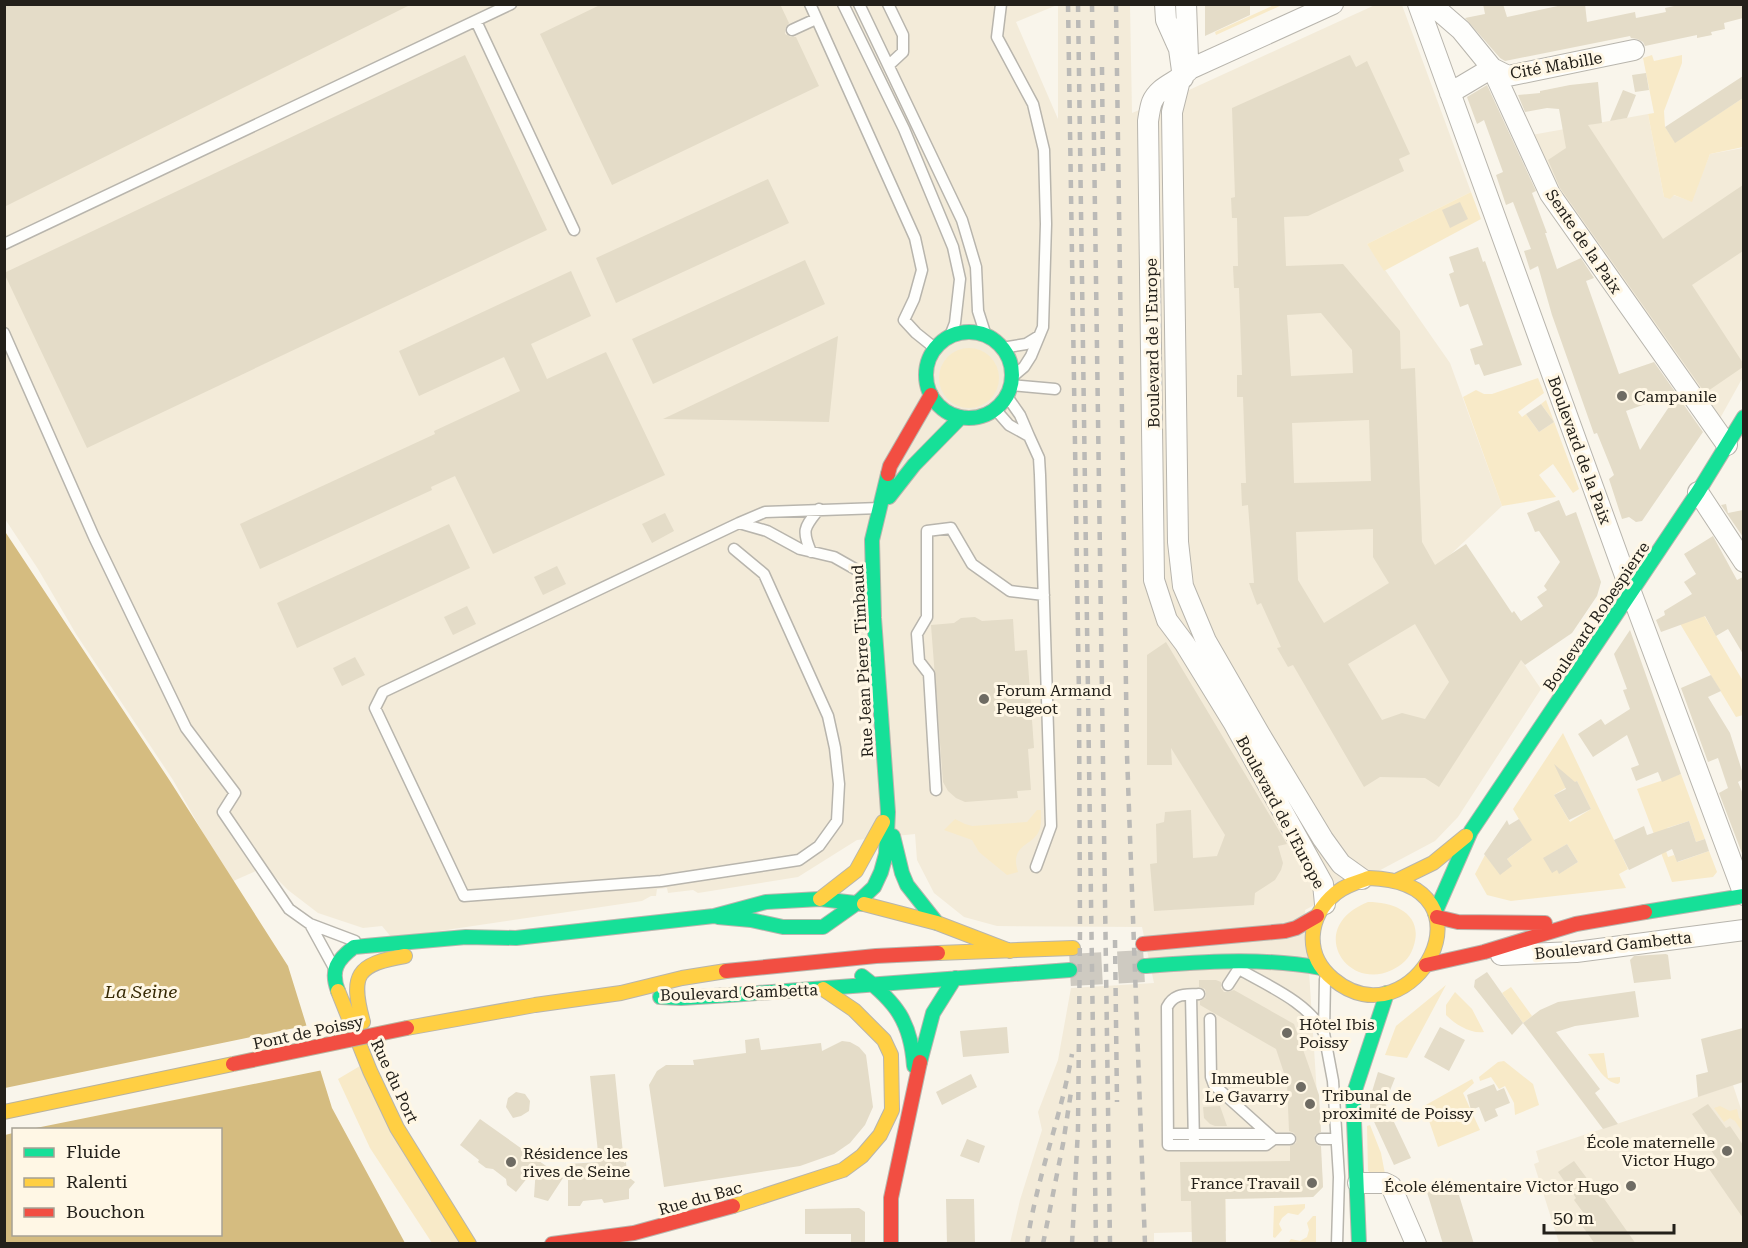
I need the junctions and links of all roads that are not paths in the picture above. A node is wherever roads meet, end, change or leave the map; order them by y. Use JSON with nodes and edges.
{"nodes":[{"id":1,"x":511,"y":4,"type":"edge"},
{"id":2,"x":810,"y":4,"type":"edge"},
{"id":3,"x":843,"y":4,"type":"edge"},
{"id":4,"x":859,"y":4,"type":"edge"},
{"id":5,"x":888,"y":4,"type":"edge"},
{"id":6,"x":1001,"y":4,"type":"edge"},
{"id":7,"x":1166,"y":4,"type":"edge"},
{"id":8,"x":1186,"y":4,"type":"edge"},
{"id":9,"x":1333,"y":4,"type":"edge"},
{"id":10,"x":1418,"y":4,"type":"edge"},
{"id":11,"x":1431,"y":4,"type":"edge"},
{"id":12,"x":491,"y":9,"type":"edge"},
{"id":13,"x":816,"y":19,"type":"junction"},
{"id":14,"x":476,"y":21,"type":"junction"},
{"id":15,"x":792,"y":30,"type":"dead end"},
{"id":16,"x":1634,"y":50,"type":"dead end"},
{"id":17,"x":888,"y":65,"type":"junction"},
{"id":18,"x":1492,"y":68,"type":"junction"},
{"id":19,"x":1182,"y":80,"type":"junction"},
{"id":20,"x":1449,"y":93,"type":"junction"},
{"id":21,"x":574,"y":230,"type":"dead end"},
{"id":22,"x":4,"y":244,"type":"edge"},
{"id":23,"x":4,"y":333,"type":"edge"},
{"id":24,"x":950,"y":336,"type":"junction"},
{"id":25,"x":986,"y":336,"type":"junction"},
{"id":26,"x":1039,"y":336,"type":"junction"},
{"id":27,"x":1002,"y":348,"type":"junction"},
{"id":28,"x":936,"y":349,"type":"junction"},
{"id":29,"x":1009,"y":386,"type":"junction"},
{"id":30,"x":1055,"y":389,"type":"dead end"},
{"id":31,"x":931,"y":395,"type":"junction"},
{"id":32,"x":995,"y":409,"type":"junction"},
{"id":33,"x":961,"y":417,"type":"junction"},
{"id":34,"x":1743,"y":417,"type":"edge"},
{"id":35,"x":1029,"y":436,"type":"junction"},
{"id":36,"x":1727,"y":445,"type":"junction"},
{"id":37,"x":1698,"y":492,"type":"junction"},
{"id":38,"x":880,"y":508,"type":"junction"},
{"id":39,"x":819,"y":510,"type":"junction"},
{"id":40,"x":739,"y":523,"type":"junction"},
{"id":41,"x":734,"y":549,"type":"dead end"},
{"id":42,"x":811,"y":552,"type":"junction"},
{"id":43,"x":1743,"y":562,"type":"edge"},
{"id":44,"x":872,"y":570,"type":"junction"},
{"id":45,"x":1631,"y":592,"type":"junction"},
{"id":46,"x":1044,"y":595,"type":"junction"},
{"id":47,"x":1167,"y":620,"type":"junction"},
{"id":48,"x":1202,"y":633,"type":"junction"},
{"id":49,"x":1185,"y":644,"type":"junction"},
{"id":50,"x":1233,"y":722,"type":"junction"},
{"id":51,"x":1259,"y":733,"type":"junction"},
{"id":52,"x":936,"y":790,"type":"dead end"},
{"id":53,"x":888,"y":812,"type":"junction"},
{"id":54,"x":1471,"y":831,"type":"junction"},
{"id":55,"x":1036,"y":867,"type":"dead end"},
{"id":56,"x":1362,"y":879,"type":"junction"},
{"id":57,"x":1396,"y":881,"type":"junction"},
{"id":58,"x":1743,"y":895,"type":"edge"},
{"id":59,"x":820,"y":899,"type":"junction"},
{"id":60,"x":857,"y":903,"type":"junction"},
{"id":61,"x":1321,"y":910,"type":"junction"},
{"id":62,"x":1436,"y":915,"type":"junction"},
{"id":63,"x":714,"y":916,"type":"junction"},
{"id":64,"x":937,"y":923,"type":"junction"},
{"id":65,"x":310,"y":924,"type":"junction"},
{"id":66,"x":1576,"y":924,"type":"junction"},
{"id":67,"x":1743,"y":930,"type":"edge"},
{"id":68,"x":516,"y":938,"type":"junction"},
{"id":69,"x":1143,"y":944,"type":"dead end"},
{"id":70,"x":367,"y":945,"type":"junction"},
{"id":71,"x":1073,"y":948,"type":"dead end"},
{"id":72,"x":1010,"y":951,"type":"junction"},
{"id":73,"x":1484,"y":952,"type":"junction"},
{"id":74,"x":841,"y":961,"type":"junction"},
{"id":75,"x":1242,"y":964,"type":"junction"},
{"id":76,"x":1426,"y":965,"type":"junction"},
{"id":77,"x":1144,"y":966,"type":"tunnel mouth"},
{"id":78,"x":335,"y":970,"type":"junction"},
{"id":79,"x":1070,"y":970,"type":"tunnel mouth"},
{"id":80,"x":1323,"y":971,"type":"junction"},
{"id":81,"x":955,"y":978,"type":"junction"},
{"id":82,"x":873,"y":984,"type":"junction"},
{"id":83,"x":1228,"y":985,"type":"dead end"},
{"id":84,"x":823,"y":989,"type":"junction"},
{"id":85,"x":621,"y":993,"type":"junction"},
{"id":86,"x":1387,"y":993,"type":"junction"},
{"id":87,"x":1210,"y":1019,"type":"dead end"},
{"id":88,"x":1324,"y":1033,"type":"junction"},
{"id":89,"x":915,"y":1091,"type":"junction"},
{"id":90,"x":4,"y":1112,"type":"edge"},
{"id":91,"x":413,"y":1129,"type":"dead end"},
{"id":92,"x":1271,"y":1136,"type":"junction"},
{"id":93,"x":1354,"y":1137,"type":"junction"},
{"id":94,"x":1290,"y":1139,"type":"dead end"},
{"id":95,"x":1336,"y":1139,"type":"junction"},
{"id":96,"x":1194,"y":1140,"type":"junction"},
{"id":97,"x":1321,"y":1140,"type":"dead end"},
{"id":98,"x":843,"y":1170,"type":"junction"},
{"id":99,"x":862,"y":1176,"type":"dead end"},
{"id":100,"x":1348,"y":1180,"type":"junction"},
{"id":101,"x":879,"y":1188,"type":"dead end"},
{"id":102,"x":891,"y":1198,"type":"junction"},
{"id":103,"x":558,"y":1243,"type":"edge"},
{"id":104,"x":470,"y":1244,"type":"edge"},
{"id":105,"x":891,"y":1244,"type":"edge"},
{"id":106,"x":1338,"y":1244,"type":"edge"},
{"id":107,"x":1359,"y":1244,"type":"edge"},
{"id":108,"x":1416,"y":1244,"type":"edge"}],
"edges":[{"from":1,"to":12,"type":"lane"},
{"from":2,"to":13,"type":"lane"},
{"from":3,"to":24,"type":"lane"},
{"from":4,"to":17,"type":"lane"},
{"from":5,"to":17,"type":"lane"},
{"from":6,"to":26,"type":"lane"},
{"from":7,"to":19,"type":"street"},
{"from":8,"to":19,"type":"street"},
{"from":9,"to":19,"type":"street"},
{"from":10,"to":20,"type":"street","name":"Boulevard de la Paix"},
{"from":11,"to":18,"type":"street","name":"Sente de la Paix"},
{"from":12,"to":14,"type":"lane"},
{"from":13,"to":15,"type":"lane"},
{"from":13,"to":28,"type":"lane"},
{"from":14,"to":21,"type":"lane"},
{"from":14,"to":22,"type":"lane"},
{"from":16,"to":18,"type":"street","name":"Cité Mabille"},
{"from":17,"to":25,"type":"lane"},
{"from":18,"to":20,"type":"street","name":"Cité Mabille"},
{"from":18,"to":36,"type":"street","name":"Sente de la Paix"},
{"from":19,"to":47,"type":"street","name":"Boulevard de l'Europe"},
{"from":19,"to":48,"type":"street","name":"Boulevard de l'Europe"},
{"from":20,"to":45,"type":"street","name":"Boulevard de la Paix"},
{"from":23,"to":65,"type":"lane","name":"Rue du Port"},
{"from":24,"to":25,"type":"main road"},
{"from":24,"to":28,"type":"main road"},
{"from":25,"to":27,"type":"main road"},
{"from":26,"to":27,"type":"lane"},
{"from":26,"to":29,"type":"lane"},
{"from":27,"to":29,"type":"main road"},
{"from":28,"to":31,"type":"main road"},
{"from":29,"to":30,"type":"lane"},
{"from":29,"to":32,"type":"main road"},
{"from":29,"to":35,"type":"lane"},
{"from":31,"to":33,"type":"main road"},
{"from":31,"to":38,"type":"main road","name":"Rue Jean Pierre Timbaud"},
{"from":32,"to":33,"type":"main road"},
{"from":32,"to":35,"type":"lane"},
{"from":33,"to":38,"type":"main road","name":"Rue Jean Pierre Timbaud"},
{"from":34,"to":36,"type":"main road","name":"Boulevard Robespierre"},
{"from":35,"to":46,"type":"lane"},
{"from":36,"to":37,"type":"main road","name":"Boulevard Robespierre"},
{"from":37,"to":43,"type":"street"},
{"from":37,"to":45,"type":"main road","name":"Boulevard Robespierre"},
{"from":38,"to":39,"type":"lane"},
{"from":38,"to":44,"type":"main road","name":"Rue Jean Pierre Timbaud"},
{"from":39,"to":40,"type":"lane"},
{"from":39,"to":42,"type":"lane"},
{"from":40,"to":41,"type":"lane"},
{"from":40,"to":42,"type":"lane"},
{"from":42,"to":44,"type":"lane"},
{"from":44,"to":53,"type":"main road","name":"Rue Jean Pierre Timbaud"},
{"from":45,"to":54,"type":"main road","name":"Boulevard Robespierre"},
{"from":45,"to":58,"type":"street","name":"Boulevard de la Paix"},
{"from":46,"to":52,"type":"lane"},
{"from":46,"to":55,"type":"lane"},
{"from":47,"to":48,"type":"street"},
{"from":47,"to":49,"type":"street","name":"Boulevard de l'Europe"},
{"from":48,"to":49,"type":"street"},
{"from":48,"to":51,"type":"street","name":"Boulevard de l'Europe"},
{"from":49,"to":50,"type":"street","name":"Boulevard de l'Europe"},
{"from":50,"to":51,"type":"street","name":"Boulevard de l'Europe"},
{"from":50,"to":61,"type":"street","name":"Boulevard de l'Europe"},
{"from":51,"to":56,"type":"street","name":"Boulevard de l'Europe"},
{"from":53,"to":59,"type":"main road"},
{"from":53,"to":60,"type":"main road","name":"Rue Jean Pierre Timbaud"},
{"from":53,"to":64,"type":"main road","name":"Rue Jean Pierre Timbaud"},
{"from":54,"to":57,"type":"main road","name":"Boulevard Robespierre"},
{"from":54,"to":62,"type":"main road","name":"Boulevard Robespierre"},
{"from":56,"to":57,"type":"main road"},
{"from":56,"to":61,"type":"main road"},
{"from":57,"to":62,"type":"main road"},
{"from":58,"to":66,"type":"main road","name":"Boulevard Gambetta"},
{"from":59,"to":60,"type":"main road"},
{"from":59,"to":63,"type":"main road"},
{"from":60,"to":63,"type":"main road","name":"Rue Jean Pierre Timbaud"},
{"from":60,"to":64,"type":"main road"},
{"from":61,"to":69,"type":"main road"},
{"from":61,"to":80,"type":"main road"},
{"from":62,"to":66,"type":"main road","name":"Boulevard Gambetta"},
{"from":62,"to":76,"type":"main road"},
{"from":63,"to":68,"type":"main road"},
{"from":64,"to":72,"type":"main road"},
{"from":65,"to":70,"type":"lane","name":"Rue du Port"},
{"from":65,"to":78,"type":"lane","name":"Rue du Port"},
{"from":66,"to":73,"type":"main road","name":"Boulevard Gambetta"},
{"from":67,"to":73,"type":"street","name":"Boulevard Gambetta"},
{"from":68,"to":70,"type":"main road"},
{"from":68,"to":91,"type":"main road"},
{"from":70,"to":78,"type":"main road"},
{"from":71,"to":72,"type":"main road","name":"Boulevard Gambetta"},
{"from":72,"to":74,"type":"main road","name":"Boulevard Gambetta"},
{"from":73,"to":76,"type":"main road","name":"Boulevard Gambetta"},
{"from":74,"to":82,"type":"main road"},
{"from":74,"to":85,"type":"main road","name":"Boulevard Gambetta"},
{"from":75,"to":77,"type":"main road"},
{"from":75,"to":80,"type":"main road"},
{"from":75,"to":83,"type":"lane"},
{"from":75,"to":88,"type":"lane"},
{"from":76,"to":86,"type":"main road"},
{"from":78,"to":104,"type":"main road","name":"Rue du Port"},
{"from":79,"to":81,"type":"main road","name":"Boulevard Gambetta"},
{"from":80,"to":86,"type":"main road"},
{"from":80,"to":88,"type":"lane"},
{"from":81,"to":82,"type":"main road","name":"Boulevard Gambetta"},
{"from":81,"to":89,"type":"main road"},
{"from":82,"to":84,"type":"main road","name":"Boulevard Gambetta"},
{"from":82,"to":89,"type":"main road"},
{"from":84,"to":85,"type":"main road","name":"Boulevard Gambetta"},
{"from":84,"to":98,"type":"main road","name":"Rue du Bac"},
{"from":85,"to":90,"type":"main road","name":"Pont de Poissy","bridge":true},
{"from":86,"to":93,"type":"main road"},
{"from":87,"to":92,"type":"lane"},
{"from":88,"to":95,"type":"lane"},
{"from":89,"to":102,"type":"main road"},
{"from":92,"to":94,"type":"lane"},
{"from":92,"to":96,"type":"lane"},
{"from":93,"to":100,"type":"main road"},
{"from":93,"to":100,"type":"lane"},
{"from":95,"to":97,"type":"lane"},
{"from":95,"to":100,"type":"lane"},
{"from":96,"to":96,"type":"lane"},
{"from":98,"to":99,"type":"main road"},
{"from":98,"to":103,"type":"main road","name":"Rue du Bac"},
{"from":100,"to":106,"type":"lane"},
{"from":100,"to":107,"type":"main road"},
{"from":100,"to":108,"type":"street"},
{"from":101,"to":102,"type":"main road"},
{"from":102,"to":105,"type":"main road"}]}
